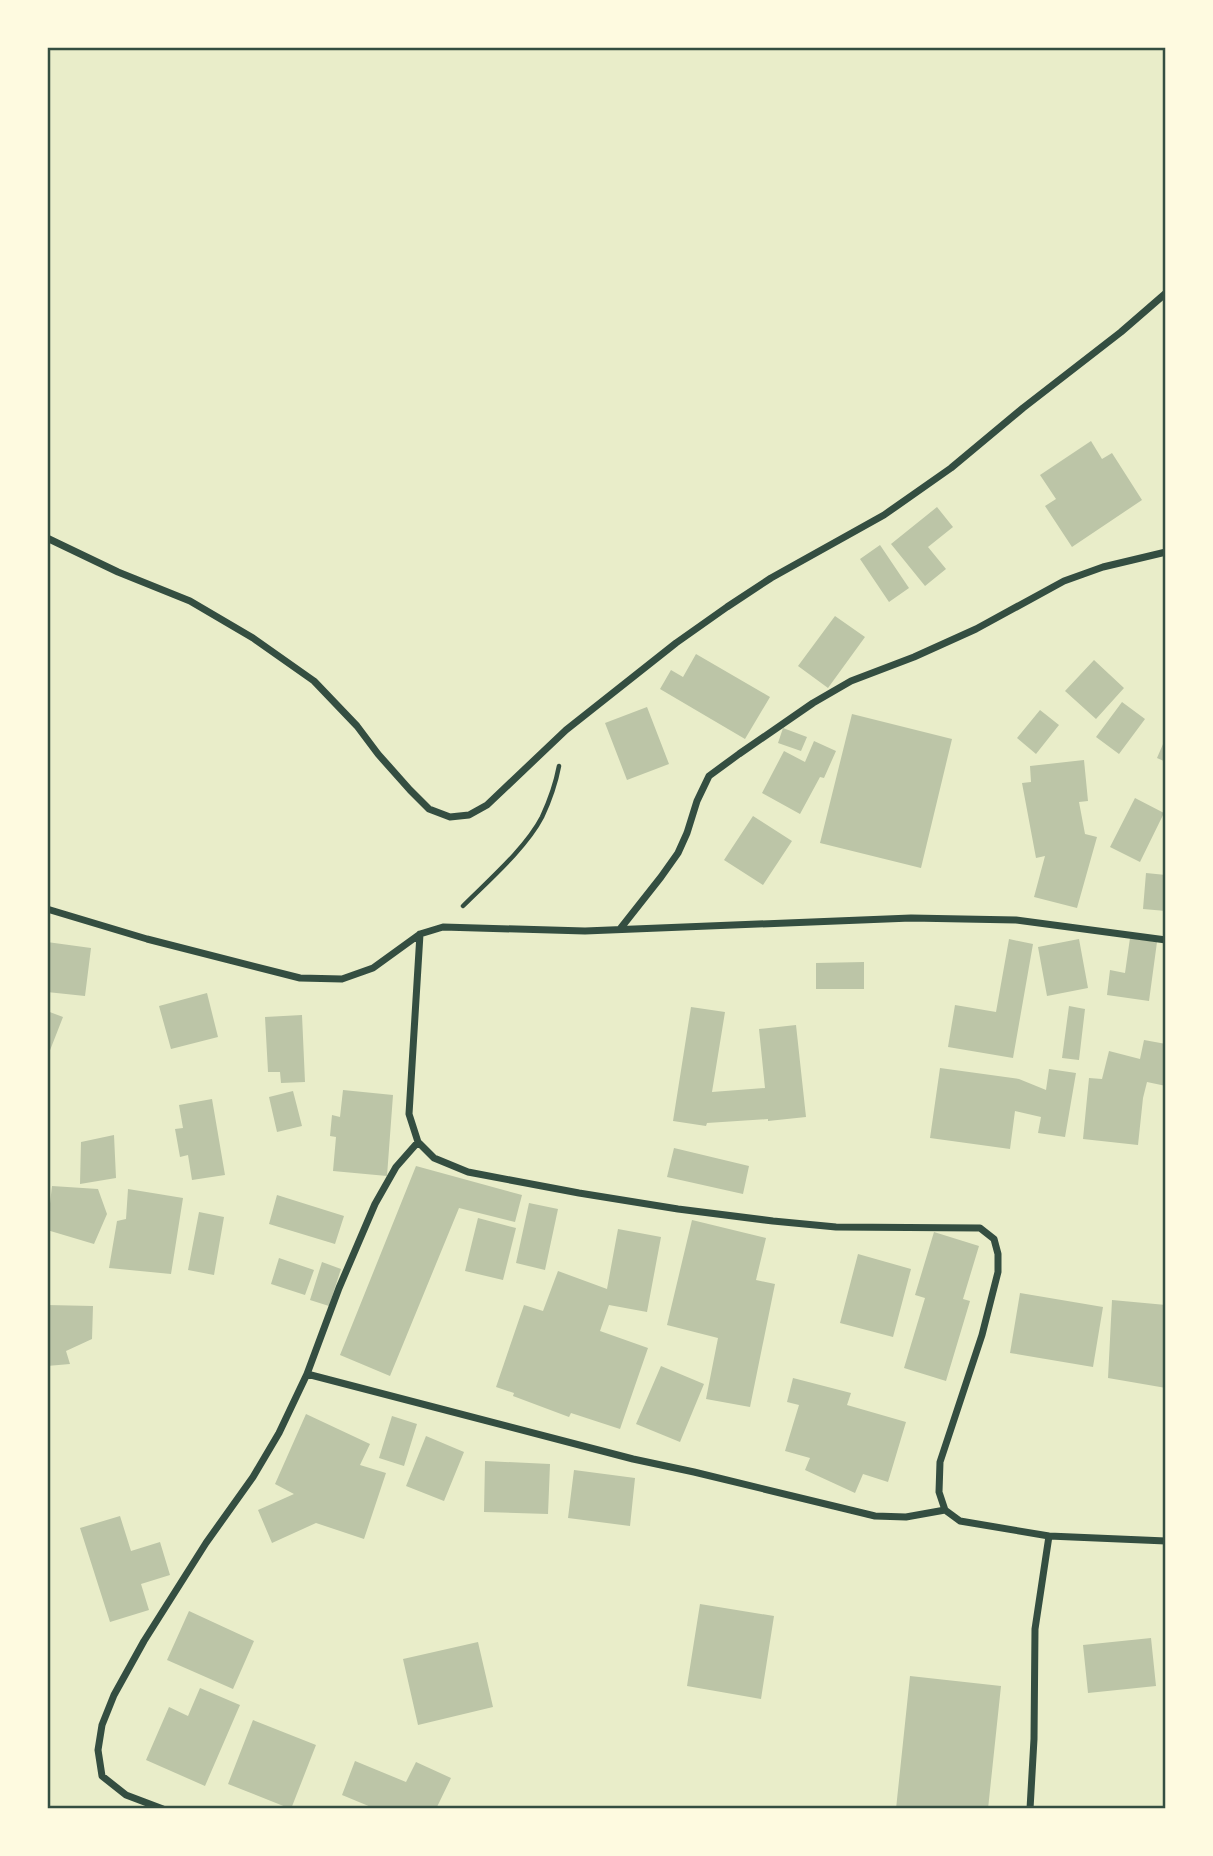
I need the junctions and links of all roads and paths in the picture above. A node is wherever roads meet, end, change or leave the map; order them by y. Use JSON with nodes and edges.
{"nodes":[{"id":1,"x":1166,"y":293,"type":"edge"},
{"id":2,"x":47,"y":538,"type":"edge"},
{"id":3,"x":1166,"y":552,"type":"edge"},
{"id":4,"x":566,"y":730,"type":"junction"},
{"id":5,"x":47,"y":909,"type":"edge"},
{"id":6,"x":443,"y":927,"type":"junction"},
{"id":7,"x":620,"y":929,"type":"junction"},
{"id":8,"x":420,"y":934,"type":"junction"},
{"id":9,"x":1166,"y":940,"type":"edge"},
{"id":10,"x":418,"y":1142,"type":"junction"},
{"id":11,"x":307,"y":1374,"type":"junction"},
{"id":12,"x":945,"y":1510,"type":"junction"},
{"id":13,"x":1049,"y":1536,"type":"junction"},
{"id":14,"x":1166,"y":1541,"type":"edge"},
{"id":15,"x":163,"y":1809,"type":"edge"},
{"id":16,"x":1030,"y":1809,"type":"edge"}],
"edges":[{"from":1,"to":4,"type":"street"},
{"from":2,"to":4,"type":"street"},
{"from":3,"to":7,"type":"street"},
{"from":4,"to":6,"type":"path"},
{"from":5,"to":8,"type":"street"},
{"from":6,"to":7,"type":"street"},
{"from":6,"to":8,"type":"street"},
{"from":7,"to":9,"type":"street"},
{"from":8,"to":10,"type":"street"},
{"from":10,"to":11,"type":"street"},
{"from":10,"to":12,"type":"street"},
{"from":11,"to":12,"type":"street"},
{"from":11,"to":15,"type":"street"},
{"from":12,"to":13,"type":"street"},
{"from":13,"to":14,"type":"street"},
{"from":13,"to":16,"type":"street"}]}
